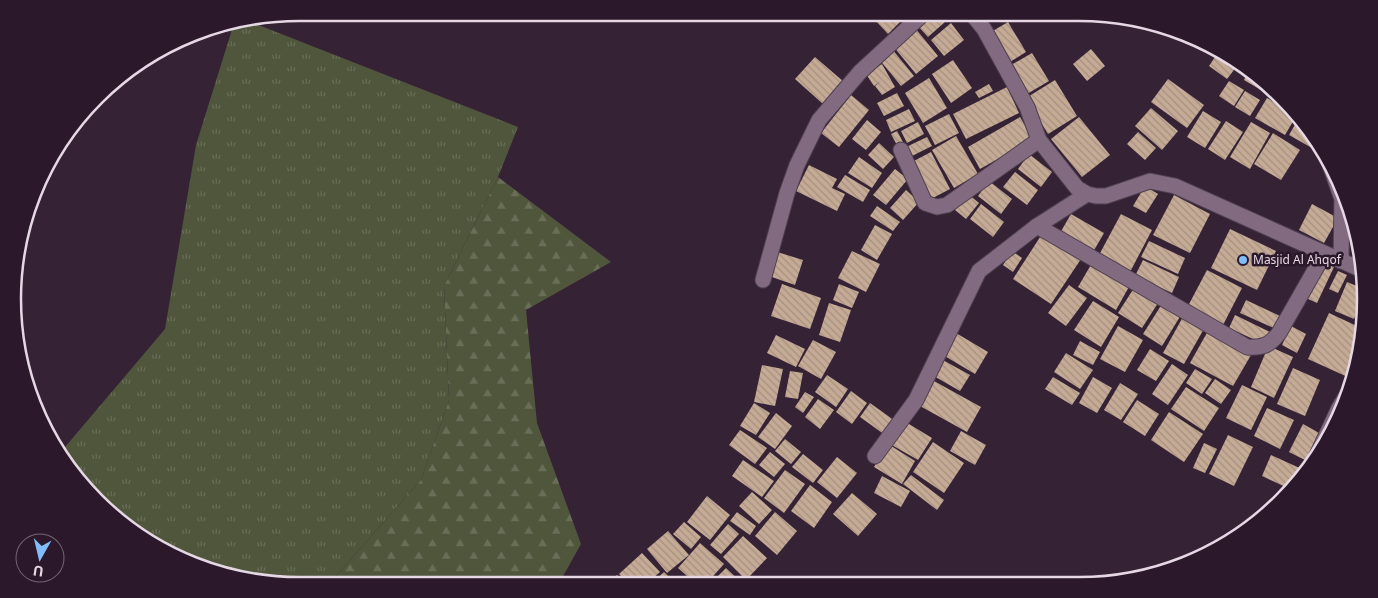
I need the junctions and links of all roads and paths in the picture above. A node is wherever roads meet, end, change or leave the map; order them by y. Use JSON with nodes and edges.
{"nodes":[{"id":1,"x":914,"y":21,"type":"edge"},
{"id":2,"x":978,"y":21,"type":"edge"},
{"id":3,"x":1039,"y":140,"type":"junction"},
{"id":4,"x":901,"y":150,"type":"dead end"},
{"id":5,"x":1087,"y":194,"type":"junction"},
{"id":6,"x":1342,"y":210,"type":"edge"},
{"id":7,"x":1037,"y":226,"type":"junction"},
{"id":8,"x":1324,"y":254,"type":"junction"},
{"id":9,"x":1341,"y":261,"type":"junction"},
{"id":10,"x":1354,"y":267,"type":"edge"},
{"id":11,"x":763,"y":280,"type":"dead end"},
{"id":12,"x":875,"y":456,"type":"dead end"}],
"edges":[{"from":1,"to":11,"type":"street"},
{"from":2,"to":3,"type":"street"},
{"from":3,"to":4,"type":"street"},
{"from":3,"to":5,"type":"street"},
{"from":5,"to":7,"type":"street"},
{"from":5,"to":8,"type":"street"},
{"from":6,"to":9,"type":"street"},
{"from":7,"to":8,"type":"street"},
{"from":7,"to":12,"type":"street"},
{"from":8,"to":9,"type":"street"},
{"from":9,"to":10,"type":"street"}]}
